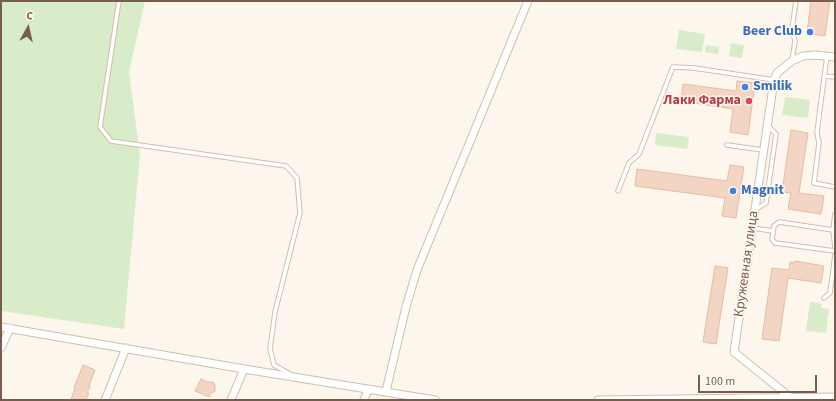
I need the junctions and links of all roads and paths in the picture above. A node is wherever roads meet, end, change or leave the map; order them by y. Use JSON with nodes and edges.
{"nodes":[{"id":1,"x":120,"y":1,"type":"edge"},
{"id":2,"x":528,"y":1,"type":"edge"},
{"id":3,"x":796,"y":1,"type":"edge"},
{"id":4,"x":831,"y":56,"type":"edge"},
{"id":5,"x":792,"y":61,"type":"junction"},
{"id":6,"x":825,"y":76,"type":"junction"},
{"id":7,"x":835,"y":77,"type":"edge"},
{"id":8,"x":774,"y":80,"type":"junction"},
{"id":9,"x":767,"y":125,"type":"junction"},
{"id":10,"x":727,"y":145,"type":"dead end"},
{"id":11,"x":763,"y":150,"type":"junction"},
{"id":12,"x":835,"y":187,"type":"edge"},
{"id":13,"x":618,"y":191,"type":"dead end"},
{"id":14,"x":755,"y":210,"type":"junction"},
{"id":15,"x":835,"y":214,"type":"edge"},
{"id":16,"x":752,"y":228,"type":"junction"},
{"id":17,"x":833,"y":230,"type":"junction"},
{"id":18,"x":773,"y":231,"type":"junction"},
{"id":19,"x":835,"y":248,"type":"edge"},
{"id":20,"x":835,"y":251,"type":"edge"},
{"id":21,"x":835,"y":255,"type":"edge"},
{"id":22,"x":824,"y":298,"type":"dead end"},
{"id":23,"x":1,"y":327,"type":"edge"},
{"id":24,"x":10,"y":328,"type":"junction"},
{"id":25,"x":1,"y":348,"type":"edge"},
{"id":26,"x":126,"y":348,"type":"junction"},
{"id":27,"x":244,"y":369,"type":"junction"},
{"id":28,"x":294,"y":376,"type":"junction"},
{"id":29,"x":368,"y":390,"type":"junction"},
{"id":30,"x":386,"y":391,"type":"junction"},
{"id":31,"x":835,"y":397,"type":"edge"},
{"id":32,"x":790,"y":399,"type":"edge"},
{"id":33,"x":105,"y":400,"type":"edge"},
{"id":34,"x":231,"y":400,"type":"edge"},
{"id":35,"x":364,"y":400,"type":"edge"},
{"id":36,"x":435,"y":400,"type":"edge"},
{"id":37,"x":598,"y":400,"type":"edge"},
{"id":38,"x":649,"y":400,"type":"edge"}],
"edges":[{"from":1,"to":28,"type":"lane"},
{"from":2,"to":30,"type":"street"},
{"from":3,"to":5,"type":"lane"},
{"from":4,"to":5,"type":"street"},
{"from":4,"to":6,"type":"lane"},
{"from":5,"to":8,"type":"street"},
{"from":6,"to":7,"type":"lane"},
{"from":6,"to":12,"type":"lane"},
{"from":8,"to":9,"type":"street","name":"Кружевная улица"},
{"from":8,"to":13,"type":"lane"},
{"from":9,"to":11,"type":"street","name":"Кружевная улица"},
{"from":9,"to":14,"type":"lane"},
{"from":10,"to":11,"type":"lane"},
{"from":11,"to":14,"type":"street","name":"Кружевная улица"},
{"from":14,"to":16,"type":"street","name":"Кружевная улица"},
{"from":15,"to":17,"type":"lane"},
{"from":16,"to":18,"type":"lane"},
{"from":16,"to":32,"type":"street","name":"Кружевная улица"},
{"from":17,"to":18,"type":"lane"},
{"from":17,"to":19,"type":"lane"},
{"from":18,"to":20,"type":"lane"},
{"from":21,"to":22,"type":"lane"},
{"from":23,"to":24,"type":"street"},
{"from":24,"to":25,"type":"street"},
{"from":24,"to":26,"type":"street"},
{"from":26,"to":27,"type":"street"},
{"from":26,"to":33,"type":"street"},
{"from":27,"to":28,"type":"street"},
{"from":27,"to":34,"type":"street"},
{"from":28,"to":29,"type":"street"},
{"from":29,"to":30,"type":"street"},
{"from":29,"to":35,"type":"street"},
{"from":30,"to":36,"type":"street"},
{"from":31,"to":32,"type":"street"},
{"from":32,"to":38,"type":"street"},
{"from":37,"to":38,"type":"street"}]}
